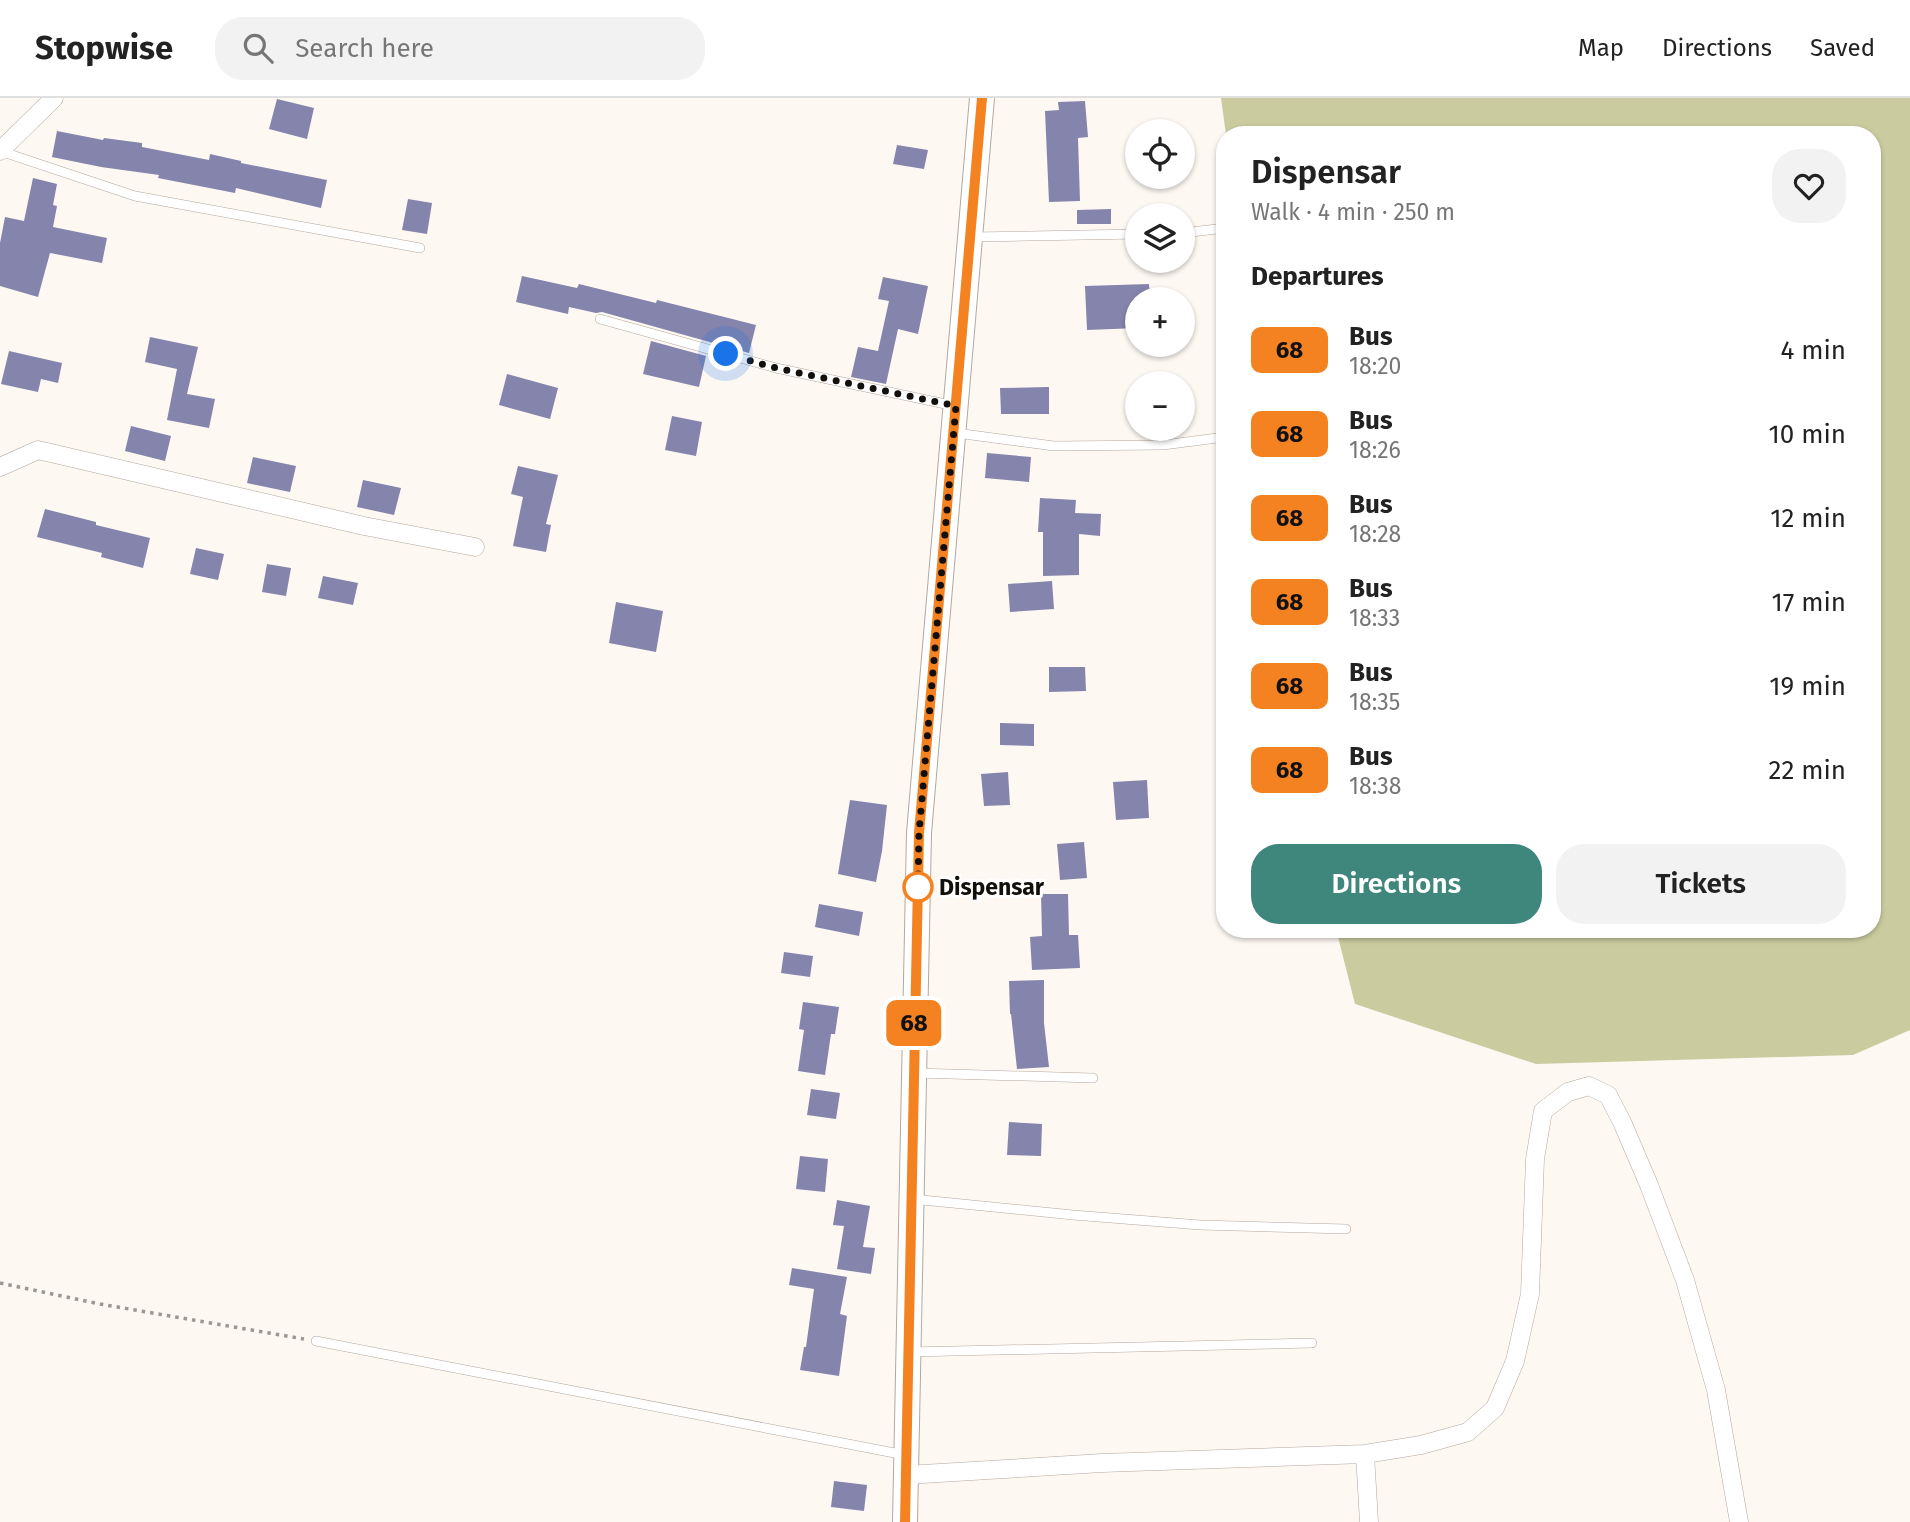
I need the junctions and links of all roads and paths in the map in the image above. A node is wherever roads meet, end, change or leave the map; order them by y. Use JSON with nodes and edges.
{"nodes":[{"id":1,"x":54,"y":98,"type":"edge"},
{"id":2,"x":982,"y":98,"type":"edge"},
{"id":3,"x":0,"y":151,"type":"edge"},
{"id":4,"x":1216,"y":229,"type":"edge"},
{"id":5,"x":1195,"y":232,"type":"edge"},
{"id":6,"x":1125,"y":234,"type":"edge"},
{"id":7,"x":970,"y":237,"type":"junction"},
{"id":8,"x":420,"y":248,"type":"dead end"},
{"id":9,"x":600,"y":319,"type":"dead end"},
{"id":10,"x":956,"y":406,"type":"junction"},
{"id":11,"x":954,"y":433,"type":"junction"},
{"id":12,"x":1216,"y":438,"type":"edge"},
{"id":13,"x":0,"y":467,"type":"edge"},
{"id":14,"x":475,"y":547,"type":"dead end"},
{"id":15,"x":913,"y":1073,"type":"junction"},
{"id":16,"x":1093,"y":1079,"type":"dead end"},
{"id":17,"x":911,"y":1199,"type":"junction"},
{"id":18,"x":1346,"y":1229,"type":"dead end"},
{"id":19,"x":0,"y":1283,"type":"edge"},
{"id":20,"x":316,"y":1341,"type":"joint"},
{"id":21,"x":1312,"y":1343,"type":"dead end"},
{"id":22,"x":908,"y":1352,"type":"junction"},
{"id":23,"x":1365,"y":1454,"type":"junction"},
{"id":24,"x":906,"y":1465,"type":"junction"},
{"id":25,"x":905,"y":1522,"type":"edge"},
{"id":26,"x":1368,"y":1522,"type":"edge"},
{"id":27,"x":1739,"y":1522,"type":"edge"}],
"edges":[{"from":1,"to":3,"type":"street"},
{"from":2,"to":7,"type":"street"},
{"from":3,"to":8,"type":"lane"},
{"from":4,"to":5,"type":"lane"},
{"from":6,"to":7,"type":"lane"},
{"from":7,"to":10,"type":"street"},
{"from":9,"to":10,"type":"lane"},
{"from":10,"to":11,"type":"street"},
{"from":11,"to":12,"type":"lane"},
{"from":11,"to":15,"type":"street"},
{"from":13,"to":14,"type":"street"},
{"from":15,"to":16,"type":"lane"},
{"from":15,"to":17,"type":"street"},
{"from":17,"to":18,"type":"lane"},
{"from":17,"to":22,"type":"street"},
{"from":19,"to":20,"type":"path"},
{"from":20,"to":24,"type":"lane"},
{"from":21,"to":22,"type":"lane"},
{"from":22,"to":24,"type":"street"},
{"from":23,"to":24,"type":"street"},
{"from":23,"to":26,"type":"street"},
{"from":23,"to":27,"type":"street"},
{"from":24,"to":25,"type":"street"}]}
